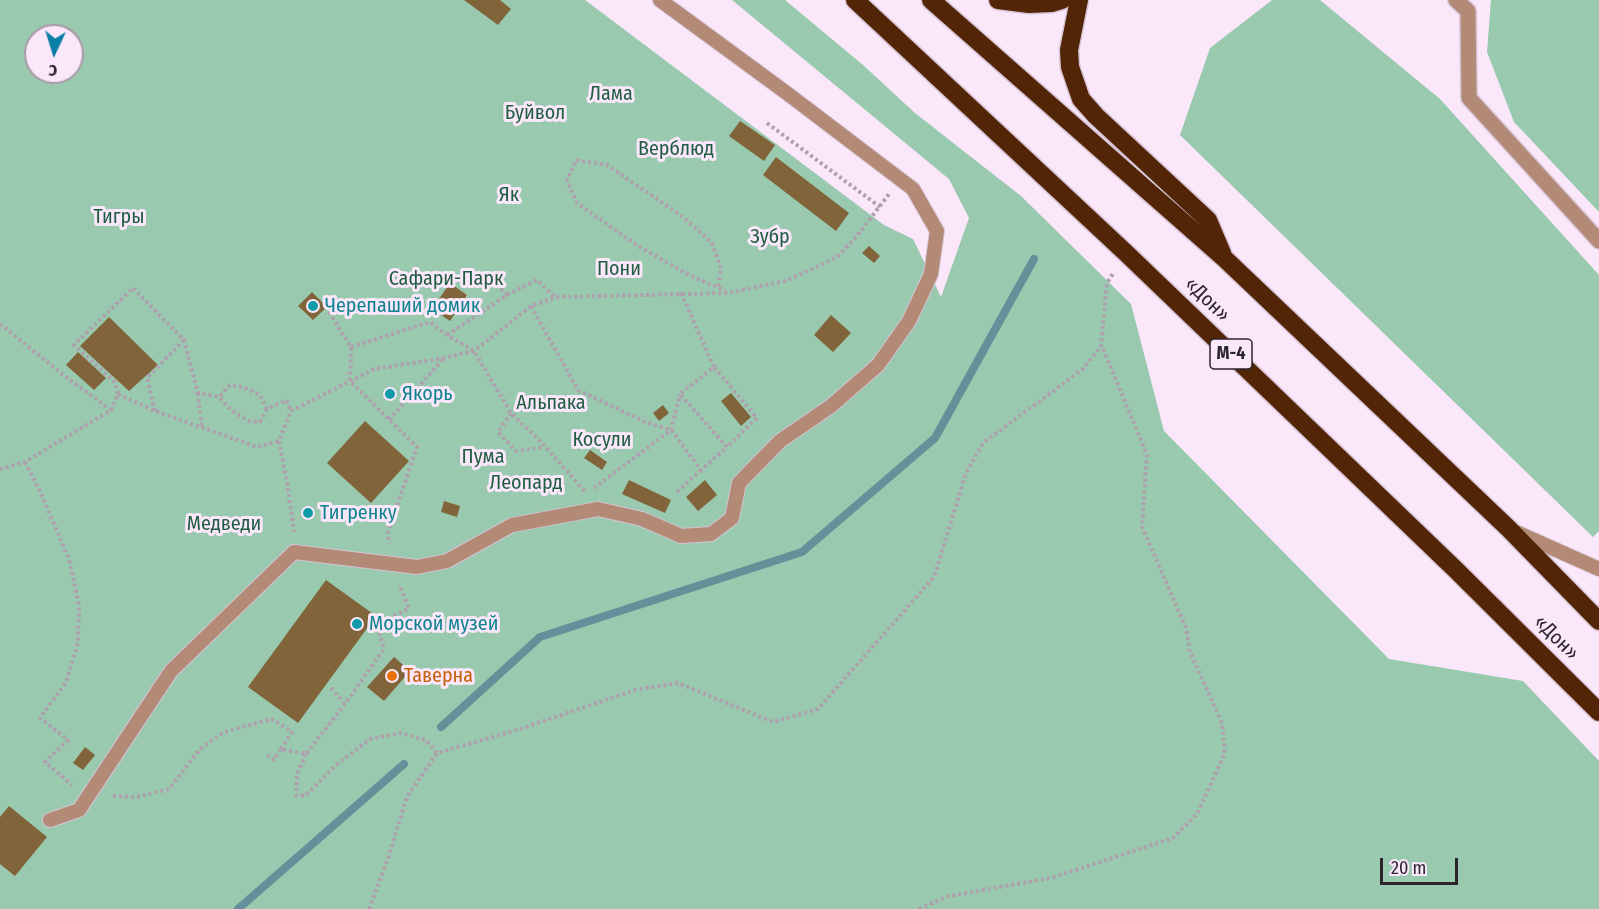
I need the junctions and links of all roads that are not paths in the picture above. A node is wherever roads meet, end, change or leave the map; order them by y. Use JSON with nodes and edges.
{"nodes":[{"id":1,"x":660,"y":0,"type":"edge"},
{"id":2,"x":856,"y":0,"type":"edge"},
{"id":3,"x":931,"y":0,"type":"edge"},
{"id":4,"x":998,"y":0,"type":"edge"},
{"id":5,"x":1062,"y":0,"type":"edge"},
{"id":6,"x":1079,"y":0,"type":"edge"},
{"id":7,"x":1455,"y":0,"type":"edge"},
{"id":8,"x":1599,"y":241,"type":"edge"},
{"id":9,"x":1224,"y":258,"type":"junction"},
{"id":10,"x":1508,"y":528,"type":"junction"},
{"id":11,"x":1599,"y":569,"type":"edge"},
{"id":12,"x":1599,"y":621,"type":"edge"},
{"id":13,"x":1599,"y":712,"type":"edge"},
{"id":14,"x":50,"y":820,"type":"dead end"}],
"edges":[{"from":1,"to":14,"type":"lane"},
{"from":2,"to":13,"type":"highway","name":"«Дон»","number":"М-4"},
{"from":3,"to":9,"type":"highway"},
{"from":4,"to":5,"type":"highway"},
{"from":6,"to":9,"type":"highway"},
{"from":7,"to":8,"type":"street"},
{"from":9,"to":10,"type":"highway"},
{"from":10,"to":11,"type":"lane"},
{"from":10,"to":12,"type":"highway"}]}
